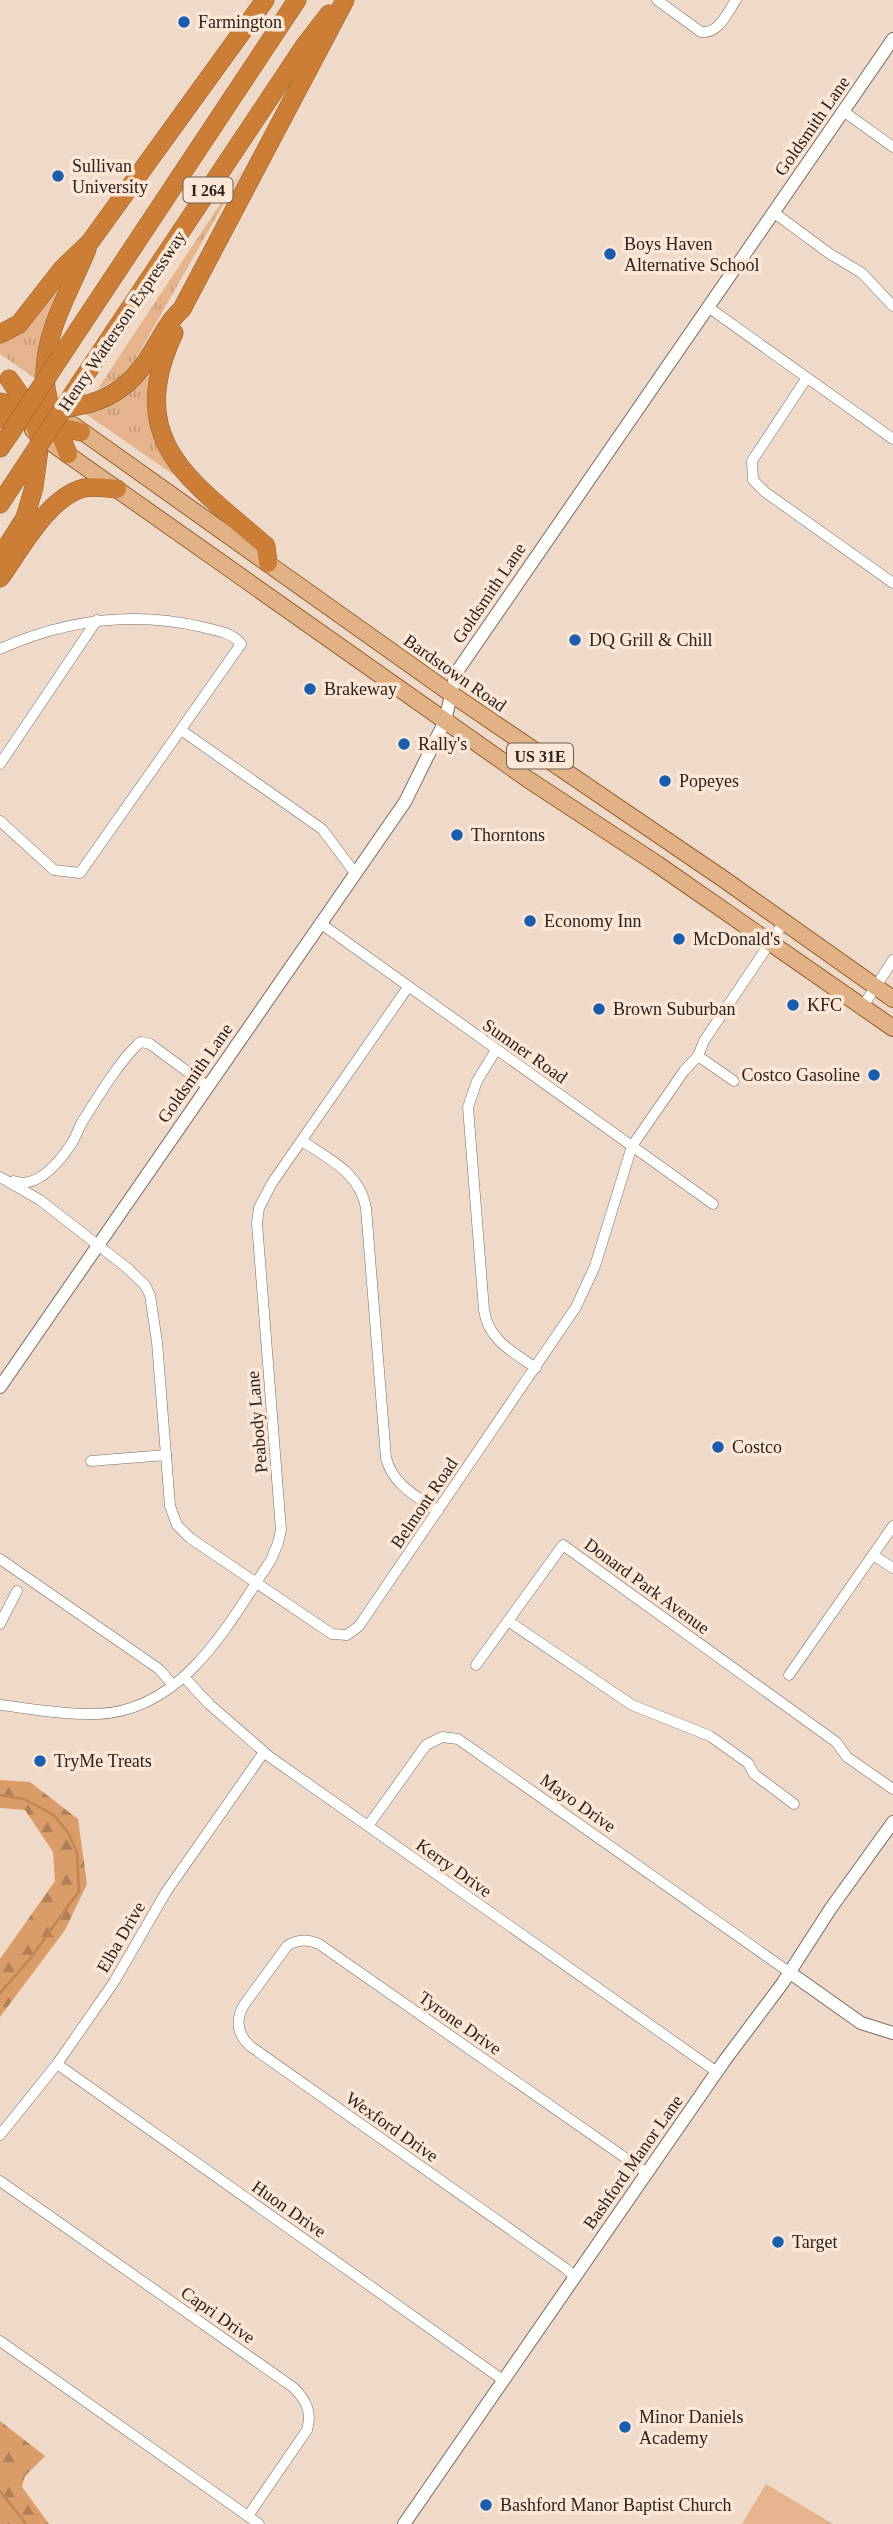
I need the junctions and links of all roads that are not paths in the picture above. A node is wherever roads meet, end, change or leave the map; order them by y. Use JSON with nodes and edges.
{"nodes":[{"id":1,"x":265,"y":0,"type":"edge"},
{"id":2,"x":297,"y":0,"type":"edge"},
{"id":3,"x":342,"y":0,"type":"edge"},
{"id":4,"x":657,"y":0,"type":"edge"},
{"id":5,"x":736,"y":0,"type":"edge"},
{"id":6,"x":893,"y":39,"type":"edge"},
{"id":7,"x":843,"y":111,"type":"junction"},
{"id":8,"x":893,"y":147,"type":"edge"},
{"id":9,"x":773,"y":212,"type":"junction"},
{"id":10,"x":90,"y":242,"type":"junction"},
{"id":11,"x":893,"y":306,"type":"edge"},
{"id":12,"x":708,"y":307,"type":"junction"},
{"id":13,"x":182,"y":309,"type":"junction"},
{"id":14,"x":0,"y":334,"type":"edge"},
{"id":15,"x":5,"y":376,"type":"edge"},
{"id":16,"x":806,"y":379,"type":"junction"},
{"id":17,"x":0,"y":404,"type":"edge"},
{"id":18,"x":54,"y":417,"type":"junction"},
{"id":19,"x":24,"y":426,"type":"edge"},
{"id":20,"x":81,"y":432,"type":"joint"},
{"id":21,"x":893,"y":439,"type":"edge"},
{"id":22,"x":0,"y":448,"type":"edge"},
{"id":23,"x":68,"y":454,"type":"junction"},
{"id":24,"x":117,"y":489,"type":"junction"},
{"id":25,"x":0,"y":504,"type":"edge"},
{"id":26,"x":0,"y":556,"type":"edge"},
{"id":27,"x":268,"y":563,"type":"junction"},
{"id":28,"x":0,"y":578,"type":"edge"},
{"id":29,"x":893,"y":583,"type":"edge"},
{"id":30,"x":97,"y":620,"type":"junction"},
{"id":31,"x":0,"y":649,"type":"edge"},
{"id":32,"x":450,"y":693,"type":"junction"},
{"id":33,"x":445,"y":721,"type":"junction"},
{"id":34,"x":181,"y":730,"type":"junction"},
{"id":35,"x":0,"y":764,"type":"edge"},
{"id":36,"x":0,"y":821,"type":"edge"},
{"id":37,"x":656,"y":834,"type":"junction"},
{"id":38,"x":638,"y":851,"type":"junction"},
{"id":39,"x":355,"y":873,"type":"junction"},
{"id":40,"x":784,"y":922,"type":"junction"},
{"id":41,"x":320,"y":923,"type":"junction"},
{"id":42,"x":771,"y":943,"type":"junction"},
{"id":43,"x":893,"y":960,"type":"edge"},
{"id":44,"x":408,"y":987,"type":"junction"},
{"id":45,"x":875,"y":987,"type":"junction"},
{"id":46,"x":893,"y":999,"type":"edge"},
{"id":47,"x":863,"y":1006,"type":"junction"},
{"id":48,"x":893,"y":1028,"type":"edge"},
{"id":49,"x":496,"y":1050,"type":"junction"},
{"id":50,"x":698,"y":1055,"type":"junction"},
{"id":51,"x":734,"y":1081,"type":"dead end"},
{"id":52,"x":207,"y":1086,"type":"junction"},
{"id":53,"x":302,"y":1141,"type":"junction"},
{"id":54,"x":632,"y":1146,"type":"junction"},
{"id":55,"x":0,"y":1176,"type":"edge"},
{"id":56,"x":713,"y":1204,"type":"dead end"},
{"id":57,"x":97,"y":1246,"type":"junction"},
{"id":58,"x":536,"y":1368,"type":"junction"},
{"id":59,"x":0,"y":1387,"type":"edge"},
{"id":60,"x":166,"y":1455,"type":"junction"},
{"id":61,"x":91,"y":1461,"type":"dead end"},
{"id":62,"x":438,"y":1511,"type":"junction"},
{"id":63,"x":893,"y":1526,"type":"edge"},
{"id":64,"x":873,"y":1555,"type":"junction"},
{"id":65,"x":0,"y":1559,"type":"edge"},
{"id":66,"x":893,"y":1568,"type":"edge"},
{"id":67,"x":256,"y":1583,"type":"junction"},
{"id":68,"x":17,"y":1591,"type":"dead end"},
{"id":69,"x":508,"y":1621,"type":"junction"},
{"id":70,"x":0,"y":1624,"type":"edge"},
{"id":71,"x":476,"y":1665,"type":"dead end"},
{"id":72,"x":789,"y":1675,"type":"dead end"},
{"id":73,"x":184,"y":1676,"type":"junction"},
{"id":74,"x":173,"y":1685,"type":"junction"},
{"id":75,"x":0,"y":1705,"type":"edge"},
{"id":76,"x":264,"y":1752,"type":"junction"},
{"id":77,"x":893,"y":1790,"type":"edge"},
{"id":78,"x":794,"y":1804,"type":"dead end"},
{"id":79,"x":893,"y":1822,"type":"edge"},
{"id":80,"x":368,"y":1826,"type":"junction"},
{"id":81,"x":789,"y":1972,"type":"junction"},
{"id":82,"x":260,"y":1982,"type":"joint"},
{"id":83,"x":893,"y":2034,"type":"edge"},
{"id":84,"x":57,"y":2064,"type":"junction"},
{"id":85,"x":717,"y":2072,"type":"junction"},
{"id":86,"x":0,"y":2134,"type":"edge"},
{"id":87,"x":647,"y":2173,"type":"junction"},
{"id":88,"x":0,"y":2181,"type":"edge"},
{"id":89,"x":575,"y":2277,"type":"junction"},
{"id":90,"x":0,"y":2341,"type":"edge"},
{"id":91,"x":503,"y":2381,"type":"junction"},
{"id":92,"x":248,"y":2516,"type":"junction"},
{"id":93,"x":259,"y":2524,"type":"edge"},
{"id":94,"x":404,"y":2524,"type":"edge"}],
"edges":[{"from":1,"to":10,"type":"highway"},
{"from":2,"to":19,"type":"highway","name":"Henry Watterson Expressway","number":"I 264","bridge":true},
{"from":3,"to":13,"type":"highway"},
{"from":3,"to":19,"type":"highway","name":"Henry Watterson Expressway","number":"I 264","bridge":true},
{"from":4,"to":5,"type":"street"},
{"from":6,"to":7,"type":"street","name":"Goldsmith Lane"},
{"from":7,"to":8,"type":"street"},
{"from":7,"to":9,"type":"street","name":"Goldsmith Lane"},
{"from":9,"to":11,"type":"street"},
{"from":9,"to":12,"type":"street","name":"Goldsmith Lane"},
{"from":10,"to":14,"type":"highway"},
{"from":10,"to":18,"type":"highway"},
{"from":12,"to":16,"type":"street"},
{"from":12,"to":32,"type":"street","name":"Goldsmith Lane"},
{"from":13,"to":18,"type":"highway"},
{"from":13,"to":27,"type":"highway"},
{"from":15,"to":18,"type":"main road"},
{"from":15,"to":19,"type":"highway"},
{"from":16,"to":21,"type":"street"},
{"from":16,"to":29,"type":"street"},
{"from":17,"to":19,"type":"highway"},
{"from":18,"to":19,"type":"highway"},
{"from":18,"to":20,"type":"highway"},
{"from":18,"to":23,"type":"highway"},
{"from":19,"to":22,"type":"highway","name":"Henry Watterson Expressway","number":"I 264"},
{"from":19,"to":23,"type":"main road","number":"US 31E"},
{"from":19,"to":25,"type":"highway","name":"Henry Watterson Expressway","number":"I 264"},
{"from":19,"to":26,"type":"highway"},
{"from":20,"to":27,"type":"main road","name":"Bardstown Road","number":"US 31E"},
{"from":23,"to":24,"type":"main road","number":"US 31E"},
{"from":24,"to":28,"type":"highway"},
{"from":24,"to":33,"type":"main road","number":"US 31E"},
{"from":27,"to":32,"type":"main road","name":"Bardstown Road","number":"US 31E"},
{"from":30,"to":31,"type":"street"},
{"from":30,"to":34,"type":"street"},
{"from":30,"to":35,"type":"street"},
{"from":32,"to":33,"type":"street","name":"Goldsmith Lane"},
{"from":32,"to":37,"type":"main road","name":"Bardstown Road","number":"US 31E"},
{"from":33,"to":38,"type":"main road","number":"US 31E"},
{"from":33,"to":39,"type":"street","name":"Goldsmith Lane"},
{"from":34,"to":36,"type":"street"},
{"from":34,"to":39,"type":"street"},
{"from":37,"to":38,"type":"main road"},
{"from":37,"to":40,"type":"main road","name":"Bardstown Road","number":"US 31E"},
{"from":38,"to":42,"type":"main road","number":"US 31E"},
{"from":39,"to":41,"type":"street","name":"Goldsmith Lane"},
{"from":40,"to":42,"type":"street","name":"Belmont Road"},
{"from":40,"to":45,"type":"main road","name":"Bardstown Road","number":"US 31E"},
{"from":41,"to":44,"type":"street","name":"Sumner Road"},
{"from":41,"to":52,"type":"street","name":"Goldsmith Lane"},
{"from":42,"to":47,"type":"main road","number":"US 31E"},
{"from":42,"to":50,"type":"street","name":"Belmont Road"},
{"from":43,"to":45,"type":"street"},
{"from":44,"to":49,"type":"street","name":"Sumner Road"},
{"from":44,"to":53,"type":"street","name":"Peabody Lane"},
{"from":45,"to":46,"type":"main road","name":"Bardstown Road","number":"US 31E"},
{"from":45,"to":47,"type":"street"},
{"from":47,"to":48,"type":"main road","number":"US 31E"},
{"from":49,"to":54,"type":"street","name":"Sumner Road"},
{"from":49,"to":58,"type":"street"},
{"from":50,"to":51,"type":"street"},
{"from":50,"to":54,"type":"street","name":"Belmont Road"},
{"from":52,"to":55,"type":"street"},
{"from":52,"to":57,"type":"street","name":"Goldsmith Lane"},
{"from":53,"to":62,"type":"street"},
{"from":53,"to":67,"type":"street","name":"Peabody Lane"},
{"from":54,"to":56,"type":"street","name":"Sumner Road"},
{"from":54,"to":58,"type":"street","name":"Belmont Road"},
{"from":55,"to":57,"type":"street","name":"Belmont Road"},
{"from":57,"to":59,"type":"street","name":"Goldsmith Lane"},
{"from":57,"to":60,"type":"street","name":"Belmont Road"},
{"from":58,"to":62,"type":"street","name":"Belmont Road"},
{"from":60,"to":61,"type":"street"},
{"from":60,"to":67,"type":"street","name":"Belmont Road"},
{"from":62,"to":67,"type":"street","name":"Belmont Road"},
{"from":63,"to":64,"type":"street"},
{"from":64,"to":66,"type":"street"},
{"from":64,"to":72,"type":"street"},
{"from":65,"to":74,"type":"street"},
{"from":67,"to":73,"type":"street","name":"Peabody Lane"},
{"from":68,"to":70,"type":"street"},
{"from":69,"to":71,"type":"street"},
{"from":69,"to":77,"type":"street","name":"Donard Park Avenue"},
{"from":69,"to":78,"type":"street"},
{"from":73,"to":74,"type":"street","name":"Peabody Lane"},
{"from":73,"to":76,"type":"street","name":"Kerry Drive"},
{"from":74,"to":75,"type":"street","name":"Peabody Lane"},
{"from":76,"to":80,"type":"street","name":"Kerry Drive"},
{"from":76,"to":84,"type":"street","name":"Elba Drive"},
{"from":79,"to":81,"type":"street","name":"Bashford Manor Lane"},
{"from":80,"to":81,"type":"street","name":"Mayo Drive"},
{"from":80,"to":85,"type":"street","name":"Kerry Drive"},
{"from":81,"to":83,"type":"street"},
{"from":81,"to":85,"type":"street","name":"Bashford Manor Lane"},
{"from":82,"to":87,"type":"street","name":"Tyrone Drive"},
{"from":82,"to":89,"type":"street","name":"Wexford Drive"},
{"from":84,"to":86,"type":"street","name":"Elba Drive"},
{"from":84,"to":91,"type":"street","name":"Huon Drive"},
{"from":85,"to":87,"type":"street","name":"Bashford Manor Lane"},
{"from":87,"to":89,"type":"street","name":"Bashford Manor Lane"},
{"from":88,"to":92,"type":"street","name":"Capri Drive"},
{"from":89,"to":91,"type":"street","name":"Bashford Manor Lane"},
{"from":90,"to":92,"type":"street"},
{"from":91,"to":94,"type":"street","name":"Bashford Manor Lane"},
{"from":92,"to":93,"type":"street"}]}
